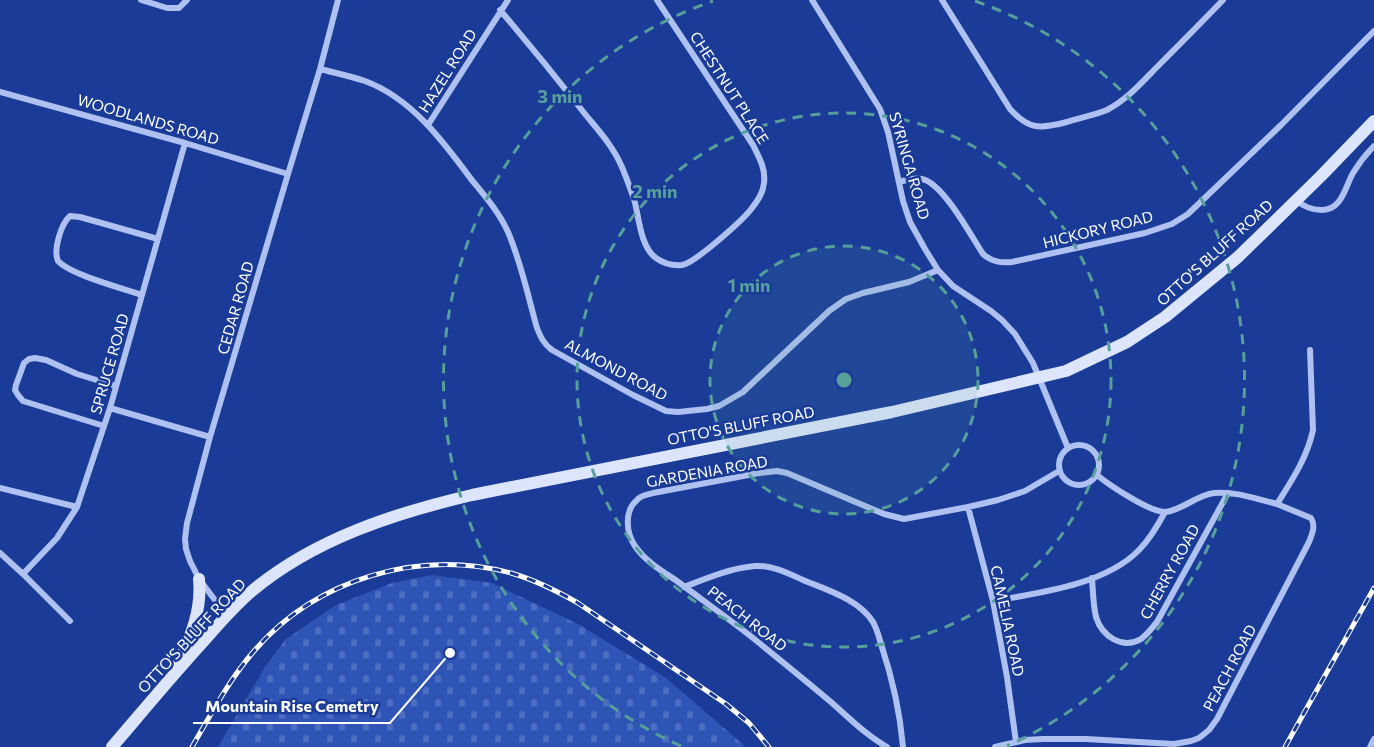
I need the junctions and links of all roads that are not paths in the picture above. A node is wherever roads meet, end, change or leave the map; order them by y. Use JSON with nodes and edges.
{"nodes":[{"id":1,"x":141,"y":0,"type":"edge"},
{"id":2,"x":187,"y":0,"type":"edge"},
{"id":3,"x":338,"y":0,"type":"edge"},
{"id":4,"x":508,"y":0,"type":"edge"},
{"id":5,"x":657,"y":0,"type":"edge"},
{"id":6,"x":812,"y":0,"type":"edge"},
{"id":7,"x":942,"y":0,"type":"edge"},
{"id":8,"x":1223,"y":0,"type":"edge"},
{"id":9,"x":500,"y":10,"type":"junction"},
{"id":10,"x":1374,"y":31,"type":"edge"},
{"id":11,"x":321,"y":69,"type":"junction"},
{"id":12,"x":0,"y":92,"type":"edge"},
{"id":13,"x":1374,"y":121,"type":"edge"},
{"id":14,"x":428,"y":125,"type":"junction"},
{"id":15,"x":184,"y":143,"type":"junction"},
{"id":16,"x":1374,"y":146,"type":"edge"},
{"id":17,"x":288,"y":174,"type":"junction"},
{"id":18,"x":899,"y":182,"type":"junction"},
{"id":19,"x":1296,"y":200,"type":"junction"},
{"id":20,"x":158,"y":239,"type":"junction"},
{"id":21,"x":938,"y":270,"type":"junction"},
{"id":22,"x":142,"y":295,"type":"junction"},
{"id":23,"x":1310,"y":350,"type":"dead end"},
{"id":24,"x":1039,"y":378,"type":"junction"},
{"id":25,"x":116,"y":386,"type":"junction"},
{"id":26,"x":110,"y":408,"type":"junction"},
{"id":27,"x":104,"y":426,"type":"junction"},
{"id":28,"x":210,"y":437,"type":"junction"},
{"id":29,"x":1068,"y":448,"type":"junction"},
{"id":30,"x":1059,"y":471,"type":"junction"},
{"id":31,"x":1097,"y":475,"type":"junction"},
{"id":32,"x":0,"y":488,"type":"edge"},
{"id":33,"x":1228,"y":493,"type":"junction"},
{"id":34,"x":1277,"y":504,"type":"junction"},
{"id":35,"x":77,"y":507,"type":"junction"},
{"id":36,"x":968,"y":507,"type":"junction"},
{"id":37,"x":1165,"y":512,"type":"junction"},
{"id":38,"x":0,"y":553,"type":"edge"},
{"id":39,"x":23,"y":574,"type":"junction"},
{"id":40,"x":1092,"y":578,"type":"junction"},
{"id":41,"x":199,"y":579,"type":"junction"},
{"id":42,"x":684,"y":587,"type":"junction"},
{"id":43,"x":993,"y":601,"type":"junction"},
{"id":44,"x":227,"y":616,"type":"junction"},
{"id":45,"x":70,"y":621,"type":"dead end"},
{"id":46,"x":173,"y":675,"type":"junction"},
{"id":47,"x":1043,"y":739,"type":"junction"},
{"id":48,"x":1374,"y":739,"type":"edge"},
{"id":49,"x":1016,"y":742,"type":"junction"},
{"id":50,"x":112,"y":747,"type":"edge"},
{"id":51,"x":888,"y":747,"type":"edge"},
{"id":52,"x":903,"y":747,"type":"edge"},
{"id":53,"x":995,"y":747,"type":"edge"},
{"id":54,"x":1043,"y":747,"type":"edge"},
{"id":55,"x":1370,"y":747,"type":"edge"}],
"edges":[{"from":1,"to":2,"type":"street"},
{"from":3,"to":11,"type":"street","name":"CEDAR ROAD"},
{"from":4,"to":9,"type":"street","name":"HAZEL ROAD"},
{"from":5,"to":9,"type":"street","name":"CHESTNUT PLACE"},
{"from":6,"to":18,"type":"street","name":"SYRINGA ROAD"},
{"from":7,"to":8,"type":"street"},
{"from":9,"to":14,"type":"street","name":"HAZEL ROAD"},
{"from":10,"to":18,"type":"street","name":"HICKORY ROAD"},
{"from":11,"to":14,"type":"street","name":"ALMOND ROAD"},
{"from":11,"to":17,"type":"street","name":"CEDAR ROAD"},
{"from":12,"to":15,"type":"street","name":"WOODLANDS ROAD"},
{"from":13,"to":19,"type":"main road","name":"OTTO'S BLUFF ROAD"},
{"from":14,"to":21,"type":"street","name":"ALMOND ROAD"},
{"from":15,"to":17,"type":"street","name":"WOODLANDS ROAD"},
{"from":15,"to":20,"type":"street","name":"SPRUCE ROAD"},
{"from":16,"to":19,"type":"street"},
{"from":17,"to":28,"type":"street","name":"CEDAR ROAD"},
{"from":18,"to":21,"type":"street","name":"SYRINGA ROAD"},
{"from":19,"to":24,"type":"main road","name":"OTTO'S BLUFF ROAD"},
{"from":20,"to":22,"type":"street","name":"SPRUCE ROAD"},
{"from":20,"to":22,"type":"street"},
{"from":21,"to":24,"type":"street","name":"SYRINGA ROAD"},
{"from":22,"to":25,"type":"street","name":"SPRUCE ROAD"},
{"from":23,"to":34,"type":"street"},
{"from":24,"to":29,"type":"street","name":"SYRINGA ROAD"},
{"from":24,"to":44,"type":"main road","name":"OTTO'S BLUFF ROAD"},
{"from":25,"to":26,"type":"street","name":"SPRUCE ROAD"},
{"from":25,"to":27,"type":"street"},
{"from":26,"to":27,"type":"street","name":"SPRUCE ROAD"},
{"from":26,"to":28,"type":"street"},
{"from":27,"to":35,"type":"street","name":"SPRUCE ROAD"},
{"from":28,"to":41,"type":"street","name":"CEDAR ROAD"},
{"from":29,"to":30,"type":"street"},
{"from":29,"to":31,"type":"street"},
{"from":30,"to":31,"type":"street"},
{"from":30,"to":36,"type":"street","name":"GARDENIA ROAD"},
{"from":31,"to":37,"type":"street"},
{"from":32,"to":35,"type":"street"},
{"from":33,"to":34,"type":"street"},
{"from":33,"to":37,"type":"street"},
{"from":33,"to":40,"type":"street","name":"CHERRY ROAD"},
{"from":34,"to":47,"type":"street","name":"PEACH ROAD"},
{"from":35,"to":39,"type":"street","name":"SPRUCE ROAD"},
{"from":36,"to":42,"type":"street","name":"GARDENIA ROAD"},
{"from":36,"to":43,"type":"street","name":"CAMELIA ROAD"},
{"from":37,"to":40,"type":"street"},
{"from":38,"to":39,"type":"street"},
{"from":39,"to":45,"type":"street"},
{"from":40,"to":43,"type":"street"},
{"from":41,"to":44,"type":"street","name":"CEDAR ROAD"},
{"from":41,"to":46,"type":"main road"},
{"from":42,"to":51,"type":"street","name":"PEACH ROAD"},
{"from":42,"to":52,"type":"street","name":"PEACH ROAD"},
{"from":43,"to":49,"type":"street","name":"CAMELIA ROAD"},
{"from":44,"to":46,"type":"main road","name":"OTTO'S BLUFF ROAD"},
{"from":46,"to":50,"type":"main road","name":"OTTO'S BLUFF ROAD"},
{"from":47,"to":49,"type":"street","name":"PEACH ROAD"},
{"from":47,"to":54,"type":"street"},
{"from":48,"to":55,"type":"street"},
{"from":49,"to":53,"type":"street","name":"PEACH ROAD"}]}
